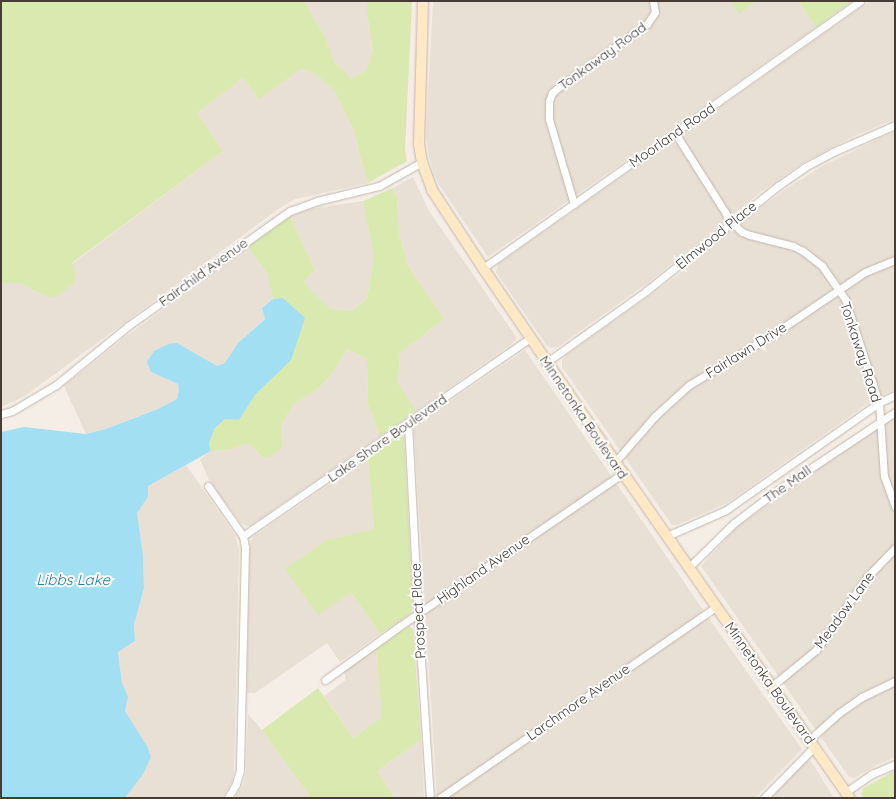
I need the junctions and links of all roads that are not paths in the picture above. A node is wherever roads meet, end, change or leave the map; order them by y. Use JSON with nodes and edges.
{"nodes":[{"id":1,"x":423,"y":1,"type":"edge"},
{"id":2,"x":653,"y":1,"type":"edge"},
{"id":3,"x":860,"y":1,"type":"edge"},
{"id":4,"x":895,"y":125,"type":"edge"},
{"id":5,"x":675,"y":133,"type":"junction"},
{"id":6,"x":422,"y":162,"type":"junction"},
{"id":7,"x":574,"y":204,"type":"junction"},
{"id":8,"x":732,"y":223,"type":"junction"},
{"id":9,"x":895,"y":260,"type":"edge"},
{"id":10,"x":483,"y":268,"type":"junction"},
{"id":11,"x":839,"y":290,"type":"junction"},
{"id":12,"x":530,"y":338,"type":"junction"},
{"id":13,"x":546,"y":362,"type":"junction"},
{"id":14,"x":895,"y":394,"type":"edge"},
{"id":15,"x":879,"y":403,"type":"junction"},
{"id":16,"x":895,"y":412,"type":"edge"},
{"id":17,"x":1,"y":414,"type":"edge"},
{"id":18,"x":880,"y":421,"type":"junction"},
{"id":19,"x":408,"y":424,"type":"junction"},
{"id":20,"x":615,"y":462,"type":"junction"},
{"id":21,"x":623,"y":473,"type":"junction"},
{"id":22,"x":208,"y":486,"type":"dead end"},
{"id":23,"x":895,"y":507,"type":"edge"},
{"id":24,"x":243,"y":536,"type":"junction"},
{"id":25,"x":667,"y":536,"type":"junction"},
{"id":26,"x":895,"y":548,"type":"edge"},
{"id":27,"x":689,"y":568,"type":"junction"},
{"id":28,"x":716,"y":607,"type":"junction"},
{"id":29,"x":418,"y":614,"type":"junction"},
{"id":30,"x":325,"y":680,"type":"dead end"},
{"id":31,"x":895,"y":681,"type":"edge"},
{"id":32,"x":772,"y":686,"type":"junction"},
{"id":33,"x":812,"y":743,"type":"junction"},
{"id":34,"x":895,"y":764,"type":"edge"},
{"id":35,"x":848,"y":795,"type":"edge"},
{"id":36,"x":228,"y":798,"type":"edge"},
{"id":37,"x":430,"y":798,"type":"edge"},
{"id":38,"x":440,"y":798,"type":"edge"},
{"id":39,"x":764,"y":798,"type":"edge"}],
"edges":[{"from":1,"to":6,"type":"main road","name":"Minnetonka Boulevard"},
{"from":2,"to":7,"type":"street","name":"Tonkaway Road"},
{"from":3,"to":5,"type":"street","name":"Moorland Road"},
{"from":4,"to":8,"type":"street","name":"Elmwood Place"},
{"from":5,"to":7,"type":"street","name":"Moorland Road"},
{"from":5,"to":8,"type":"street","name":"Tonkaway Road"},
{"from":6,"to":10,"type":"main road","name":"Minnetonka Boulevard"},
{"from":6,"to":17,"type":"street","name":"Fairchild Avenue"},
{"from":7,"to":10,"type":"street","name":"Moorland Road"},
{"from":8,"to":11,"type":"street","name":"Tonkaway Road"},
{"from":8,"to":13,"type":"street","name":"Elmwood Place"},
{"from":9,"to":11,"type":"street","name":"Fairlawn Drive"},
{"from":10,"to":12,"type":"main road","name":"Minnetonka Boulevard"},
{"from":11,"to":15,"type":"street","name":"Tonkaway Road"},
{"from":11,"to":20,"type":"street","name":"Fairlawn Drive"},
{"from":12,"to":13,"type":"main road","name":"Minnetonka Boulevard"},
{"from":12,"to":19,"type":"street","name":"Lake Shore Boulevard"},
{"from":13,"to":20,"type":"main road","name":"Minnetonka Boulevard"},
{"from":14,"to":15,"type":"street","name":"The Mall"},
{"from":15,"to":18,"type":"street","name":"Tonkaway Road"},
{"from":15,"to":25,"type":"street","name":"The Mall"},
{"from":16,"to":18,"type":"street","name":"The Mall"},
{"from":18,"to":23,"type":"street","name":"Tonkaway Road"},
{"from":18,"to":27,"type":"street","name":"The Mall"},
{"from":19,"to":24,"type":"street","name":"Lake Shore Boulevard"},
{"from":19,"to":29,"type":"street","name":"Prospect Place"},
{"from":20,"to":21,"type":"main road","name":"Minnetonka Boulevard"},
{"from":21,"to":25,"type":"main road","name":"Minnetonka Boulevard"},
{"from":21,"to":29,"type":"street","name":"Highland Avenue"},
{"from":22,"to":24,"type":"street"},
{"from":24,"to":36,"type":"street"},
{"from":25,"to":27,"type":"main road","name":"Minnetonka Boulevard"},
{"from":26,"to":32,"type":"street","name":"Meadow Lane"},
{"from":27,"to":28,"type":"main road","name":"Minnetonka Boulevard"},
{"from":28,"to":32,"type":"main road","name":"Minnetonka Boulevard"},
{"from":28,"to":38,"type":"street","name":"Larchmore Avenue"},
{"from":29,"to":30,"type":"street","name":"Highland Avenue"},
{"from":29,"to":37,"type":"street","name":"Prospect Place"},
{"from":31,"to":33,"type":"street"},
{"from":32,"to":33,"type":"main road","name":"Minnetonka Boulevard"},
{"from":33,"to":35,"type":"main road","name":"Minnetonka Boulevard"},
{"from":33,"to":39,"type":"street"},
{"from":34,"to":35,"type":"street"}]}
